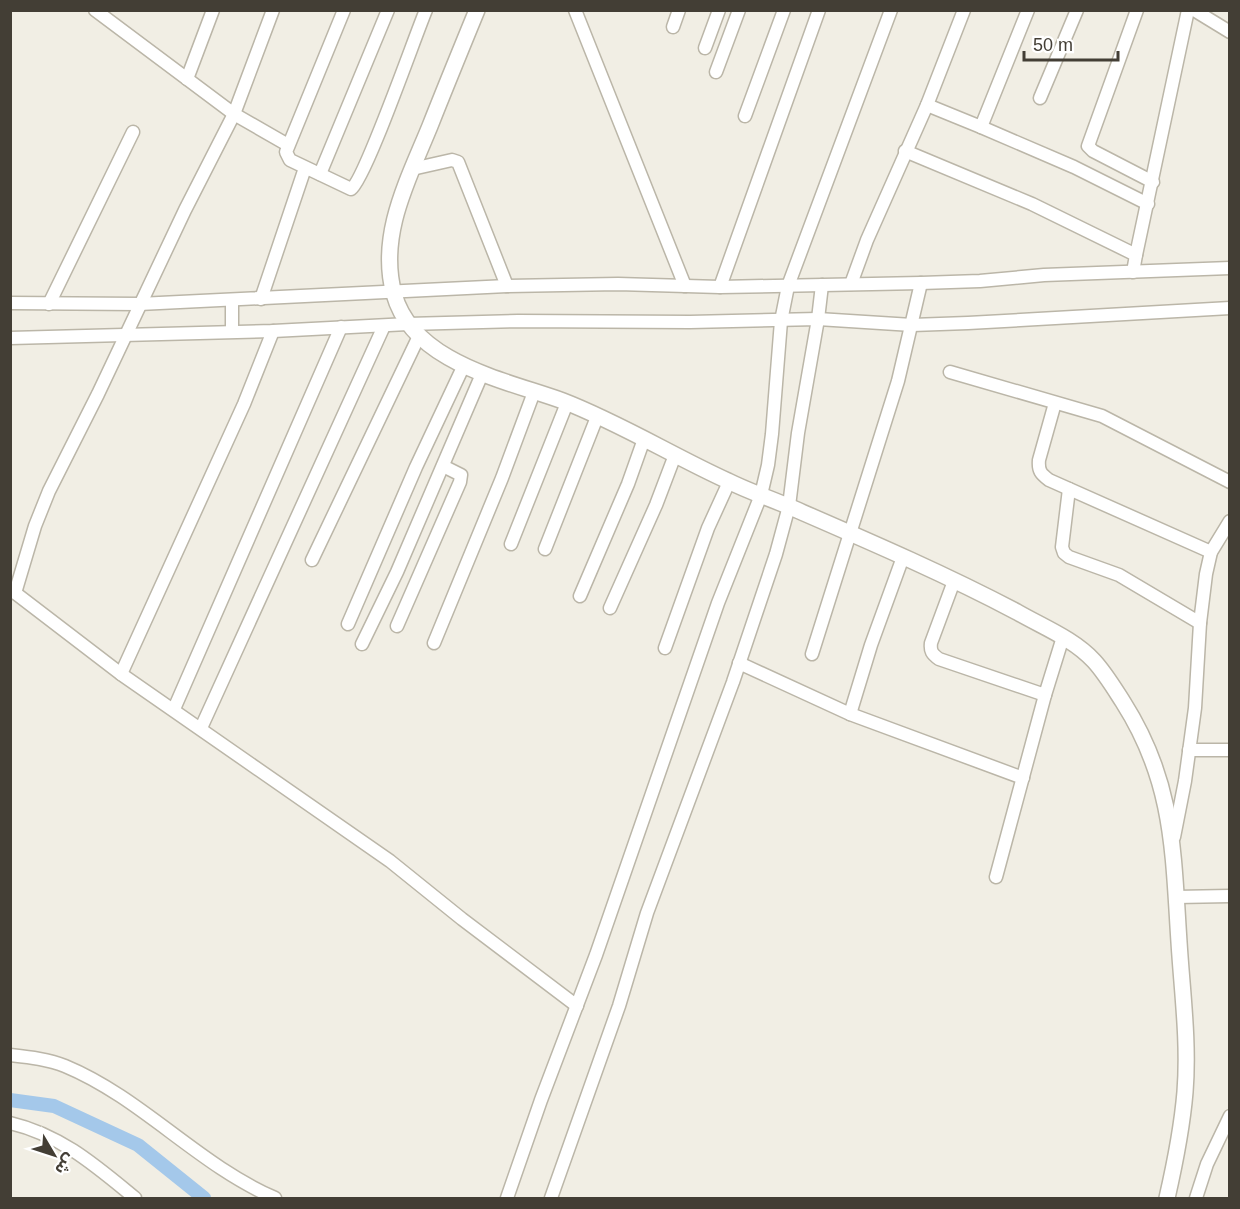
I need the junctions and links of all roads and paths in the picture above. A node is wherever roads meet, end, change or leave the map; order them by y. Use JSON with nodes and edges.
{"nodes":[{"id":1,"x":95,"y":10,"type":"edge"},
{"id":2,"x":213,"y":10,"type":"edge"},
{"id":3,"x":273,"y":10,"type":"edge"},
{"id":4,"x":344,"y":10,"type":"edge"},
{"id":5,"x":388,"y":10,"type":"edge"},
{"id":6,"x":426,"y":10,"type":"edge"},
{"id":7,"x":477,"y":10,"type":"edge"},
{"id":8,"x":575,"y":10,"type":"edge"},
{"id":9,"x":679,"y":10,"type":"edge"},
{"id":10,"x":719,"y":10,"type":"edge"},
{"id":11,"x":739,"y":10,"type":"edge"},
{"id":12,"x":784,"y":10,"type":"edge"},
{"id":13,"x":819,"y":10,"type":"edge"},
{"id":14,"x":891,"y":10,"type":"edge"},
{"id":15,"x":964,"y":10,"type":"edge"},
{"id":16,"x":1028,"y":10,"type":"edge"},
{"id":17,"x":1077,"y":10,"type":"edge"},
{"id":18,"x":1137,"y":10,"type":"edge"},
{"id":19,"x":1188,"y":10,"type":"edge"},
{"id":20,"x":1194,"y":10,"type":"edge"},
{"id":21,"x":108,"y":14,"type":"edge"},
{"id":22,"x":673,"y":27,"type":"dead end"},
{"id":23,"x":1230,"y":32,"type":"edge"},
{"id":24,"x":705,"y":48,"type":"dead end"},
{"id":25,"x":716,"y":72,"type":"dead end"},
{"id":26,"x":187,"y":80,"type":"junction"},
{"id":27,"x":1040,"y":98,"type":"dead end"},
{"id":28,"x":927,"y":105,"type":"junction"},
{"id":29,"x":234,"y":114,"type":"junction"},
{"id":30,"x":746,"y":116,"type":"dead end"},
{"id":31,"x":981,"y":127,"type":"junction"},
{"id":32,"x":133,"y":132,"type":"dead end"},
{"id":33,"x":288,"y":145,"type":"junction"},
{"id":34,"x":905,"y":151,"type":"junction"},
{"id":35,"x":305,"y":168,"type":"junction"},
{"id":36,"x":412,"y":169,"type":"junction"},
{"id":37,"x":320,"y":174,"type":"junction"},
{"id":38,"x":1153,"y":182,"type":"junction"},
{"id":39,"x":1148,"y":204,"type":"junction"},
{"id":40,"x":1136,"y":255,"type":"junction"},
{"id":41,"x":1230,"y":268,"type":"edge"},
{"id":42,"x":1132,"y":272,"type":"junction"},
{"id":43,"x":921,"y":283,"type":"junction"},
{"id":44,"x":851,"y":284,"type":"junction"},
{"id":45,"x":822,"y":285,"type":"junction"},
{"id":46,"x":507,"y":286,"type":"junction"},
{"id":47,"x":685,"y":286,"type":"junction"},
{"id":48,"x":720,"y":286,"type":"junction"},
{"id":49,"x":788,"y":286,"type":"junction"},
{"id":50,"x":394,"y":292,"type":"junction"},
{"id":51,"x":261,"y":299,"type":"junction"},
{"id":52,"x":232,"y":300,"type":"junction"},
{"id":53,"x":50,"y":304,"type":"junction"},
{"id":54,"x":139,"y":304,"type":"junction"},
{"id":55,"x":12,"y":306,"type":"edge"},
{"id":56,"x":1230,"y":308,"type":"edge"},
{"id":57,"x":818,"y":319,"type":"junction"},
{"id":58,"x":781,"y":321,"type":"junction"},
{"id":59,"x":408,"y":324,"type":"junction"},
{"id":60,"x":912,"y":325,"type":"junction"},
{"id":61,"x":384,"y":326,"type":"junction"},
{"id":62,"x":342,"y":327,"type":"junction"},
{"id":63,"x":232,"y":331,"type":"junction"},
{"id":64,"x":273,"y":331,"type":"junction"},
{"id":65,"x":127,"y":334,"type":"junction"},
{"id":66,"x":419,"y":336,"type":"junction"},
{"id":67,"x":10,"y":338,"type":"edge"},
{"id":68,"x":464,"y":365,"type":"junction"},
{"id":69,"x":950,"y":372,"type":"dead end"},
{"id":70,"x":482,"y":374,"type":"junction"},
{"id":71,"x":534,"y":392,"type":"junction"},
{"id":72,"x":567,"y":403,"type":"junction"},
{"id":73,"x":1055,"y":403,"type":"junction"},
{"id":74,"x":597,"y":417,"type":"junction"},
{"id":75,"x":644,"y":440,"type":"junction"},
{"id":76,"x":675,"y":455,"type":"junction"},
{"id":77,"x":443,"y":466,"type":"junction"},
{"id":78,"x":729,"y":482,"type":"junction"},
{"id":79,"x":1230,"y":482,"type":"edge"},
{"id":80,"x":1069,"y":489,"type":"junction"},
{"id":81,"x":761,"y":495,"type":"junction"},
{"id":82,"x":789,"y":506,"type":"junction"},
{"id":83,"x":1230,"y":521,"type":"edge"},
{"id":84,"x":850,"y":534,"type":"junction"},
{"id":85,"x":511,"y":544,"type":"dead end"},
{"id":86,"x":545,"y":549,"type":"dead end"},
{"id":87,"x":1211,"y":552,"type":"junction"},
{"id":88,"x":903,"y":557,"type":"junction"},
{"id":89,"x":312,"y":560,"type":"dead end"},
{"id":90,"x":954,"y":581,"type":"junction"},
{"id":91,"x":13,"y":591,"type":"edge"},
{"id":92,"x":580,"y":596,"type":"dead end"},
{"id":93,"x":610,"y":608,"type":"dead end"},
{"id":94,"x":1200,"y":623,"type":"junction"},
{"id":95,"x":348,"y":624,"type":"dead end"},
{"id":96,"x":397,"y":626,"type":"dead end"},
{"id":97,"x":1063,"y":638,"type":"junction"},
{"id":98,"x":434,"y":643,"type":"dead end"},
{"id":99,"x":362,"y":644,"type":"dead end"},
{"id":100,"x":665,"y":648,"type":"dead end"},
{"id":101,"x":812,"y":654,"type":"dead end"},
{"id":102,"x":739,"y":663,"type":"junction"},
{"id":103,"x":121,"y":674,"type":"junction"},
{"id":104,"x":1045,"y":695,"type":"junction"},
{"id":105,"x":174,"y":709,"type":"junction"},
{"id":106,"x":850,"y":714,"type":"junction"},
{"id":107,"x":201,"y":728,"type":"junction"},
{"id":108,"x":1189,"y":750,"type":"junction"},
{"id":109,"x":1230,"y":750,"type":"edge"},
{"id":110,"x":1023,"y":778,"type":"junction"},
{"id":111,"x":1173,"y":842,"type":"junction"},
{"id":112,"x":996,"y":877,"type":"dead end"},
{"id":113,"x":1230,"y":896,"type":"edge"},
{"id":114,"x":1176,"y":897,"type":"junction"},
{"id":115,"x":577,"y":1006,"type":"junction"},
{"id":116,"x":10,"y":1055,"type":"edge"},
{"id":117,"x":1230,"y":1116,"type":"edge"},
{"id":118,"x":10,"y":1123,"type":"edge"},
{"id":119,"x":135,"y":1198,"type":"edge"},
{"id":120,"x":274,"y":1198,"type":"edge"},
{"id":121,"x":507,"y":1198,"type":"edge"},
{"id":122,"x":551,"y":1198,"type":"edge"},
{"id":123,"x":1167,"y":1198,"type":"edge"},
{"id":124,"x":1196,"y":1198,"type":"edge"}],
"edges":[{"from":1,"to":21,"type":"street"},
{"from":2,"to":26,"type":"street"},
{"from":3,"to":29,"type":"street"},
{"from":4,"to":33,"type":"street"},
{"from":5,"to":37,"type":"street"},
{"from":6,"to":37,"type":"street"},
{"from":7,"to":36,"type":"street"},
{"from":8,"to":47,"type":"street"},
{"from":9,"to":22,"type":"street"},
{"from":10,"to":24,"type":"street"},
{"from":11,"to":25,"type":"street"},
{"from":12,"to":30,"type":"street"},
{"from":13,"to":48,"type":"street"},
{"from":14,"to":49,"type":"street"},
{"from":15,"to":28,"type":"street"},
{"from":16,"to":31,"type":"street"},
{"from":17,"to":27,"type":"street"},
{"from":18,"to":38,"type":"street"},
{"from":19,"to":38,"type":"street"},
{"from":20,"to":23,"type":"street"},
{"from":21,"to":26,"type":"street"},
{"from":26,"to":29,"type":"street"},
{"from":28,"to":31,"type":"street"},
{"from":28,"to":34,"type":"street"},
{"from":29,"to":33,"type":"street"},
{"from":29,"to":54,"type":"street"},
{"from":31,"to":39,"type":"street"},
{"from":32,"to":53,"type":"street"},
{"from":33,"to":35,"type":"street"},
{"from":34,"to":40,"type":"street"},
{"from":34,"to":44,"type":"street"},
{"from":35,"to":37,"type":"street"},
{"from":35,"to":51,"type":"street"},
{"from":36,"to":46,"type":"street"},
{"from":36,"to":50,"type":"street"},
{"from":38,"to":39,"type":"street"},
{"from":39,"to":40,"type":"street"},
{"from":40,"to":42,"type":"street"},
{"from":41,"to":42,"type":"street"},
{"from":42,"to":43,"type":"street"},
{"from":43,"to":44,"type":"street"},
{"from":43,"to":60,"type":"street"},
{"from":44,"to":45,"type":"street"},
{"from":45,"to":49,"type":"street"},
{"from":45,"to":57,"type":"street"},
{"from":46,"to":47,"type":"street"},
{"from":46,"to":50,"type":"street"},
{"from":47,"to":48,"type":"street"},
{"from":48,"to":49,"type":"street"},
{"from":49,"to":58,"type":"street"},
{"from":50,"to":51,"type":"street"},
{"from":50,"to":59,"type":"street"},
{"from":51,"to":52,"type":"street"},
{"from":52,"to":54,"type":"street"},
{"from":52,"to":63,"type":"street"},
{"from":53,"to":54,"type":"street"},
{"from":53,"to":55,"type":"street"},
{"from":54,"to":65,"type":"street"},
{"from":56,"to":60,"type":"street"},
{"from":57,"to":58,"type":"street"},
{"from":57,"to":60,"type":"street"},
{"from":57,"to":82,"type":"street"},
{"from":58,"to":59,"type":"street"},
{"from":58,"to":81,"type":"street"},
{"from":59,"to":61,"type":"street"},
{"from":59,"to":66,"type":"street"},
{"from":60,"to":84,"type":"street"},
{"from":61,"to":62,"type":"street"},
{"from":61,"to":107,"type":"street"},
{"from":62,"to":64,"type":"street"},
{"from":62,"to":105,"type":"street"},
{"from":63,"to":64,"type":"street"},
{"from":63,"to":65,"type":"street"},
{"from":64,"to":103,"type":"street"},
{"from":65,"to":67,"type":"street"},
{"from":65,"to":91,"type":"street"},
{"from":66,"to":68,"type":"street"},
{"from":66,"to":89,"type":"street"},
{"from":68,"to":70,"type":"street"},
{"from":68,"to":95,"type":"street"},
{"from":69,"to":73,"type":"street"},
{"from":70,"to":71,"type":"street"},
{"from":70,"to":77,"type":"street"},
{"from":71,"to":72,"type":"street"},
{"from":71,"to":98,"type":"street"},
{"from":72,"to":74,"type":"street"},
{"from":72,"to":85,"type":"street"},
{"from":73,"to":79,"type":"street"},
{"from":73,"to":80,"type":"street"},
{"from":74,"to":75,"type":"street"},
{"from":74,"to":86,"type":"street"},
{"from":75,"to":76,"type":"street"},
{"from":75,"to":92,"type":"street"},
{"from":76,"to":78,"type":"street"},
{"from":76,"to":93,"type":"street"},
{"from":77,"to":96,"type":"street"},
{"from":77,"to":99,"type":"street"},
{"from":78,"to":81,"type":"street"},
{"from":78,"to":100,"type":"street"},
{"from":80,"to":87,"type":"street"},
{"from":80,"to":94,"type":"street"},
{"from":81,"to":82,"type":"street"},
{"from":81,"to":115,"type":"street"},
{"from":82,"to":84,"type":"street"},
{"from":82,"to":102,"type":"street"},
{"from":83,"to":87,"type":"street"},
{"from":84,"to":88,"type":"street"},
{"from":84,"to":101,"type":"street"},
{"from":87,"to":94,"type":"street"},
{"from":88,"to":90,"type":"street"},
{"from":88,"to":106,"type":"street"},
{"from":90,"to":97,"type":"street"},
{"from":90,"to":104,"type":"street"},
{"from":91,"to":103,"type":"street"},
{"from":94,"to":108,"type":"street"},
{"from":97,"to":104,"type":"street"},
{"from":97,"to":111,"type":"street"},
{"from":102,"to":106,"type":"street"},
{"from":102,"to":122,"type":"street"},
{"from":103,"to":105,"type":"street"},
{"from":104,"to":110,"type":"street"},
{"from":105,"to":107,"type":"street"},
{"from":106,"to":110,"type":"street"},
{"from":107,"to":115,"type":"street"},
{"from":108,"to":109,"type":"street"},
{"from":108,"to":111,"type":"street"},
{"from":110,"to":112,"type":"street"},
{"from":111,"to":114,"type":"street"},
{"from":113,"to":114,"type":"street"},
{"from":114,"to":123,"type":"street"},
{"from":115,"to":121,"type":"street"},
{"from":116,"to":120,"type":"street"},
{"from":117,"to":124,"type":"street"},
{"from":118,"to":119,"type":"street"}]}
